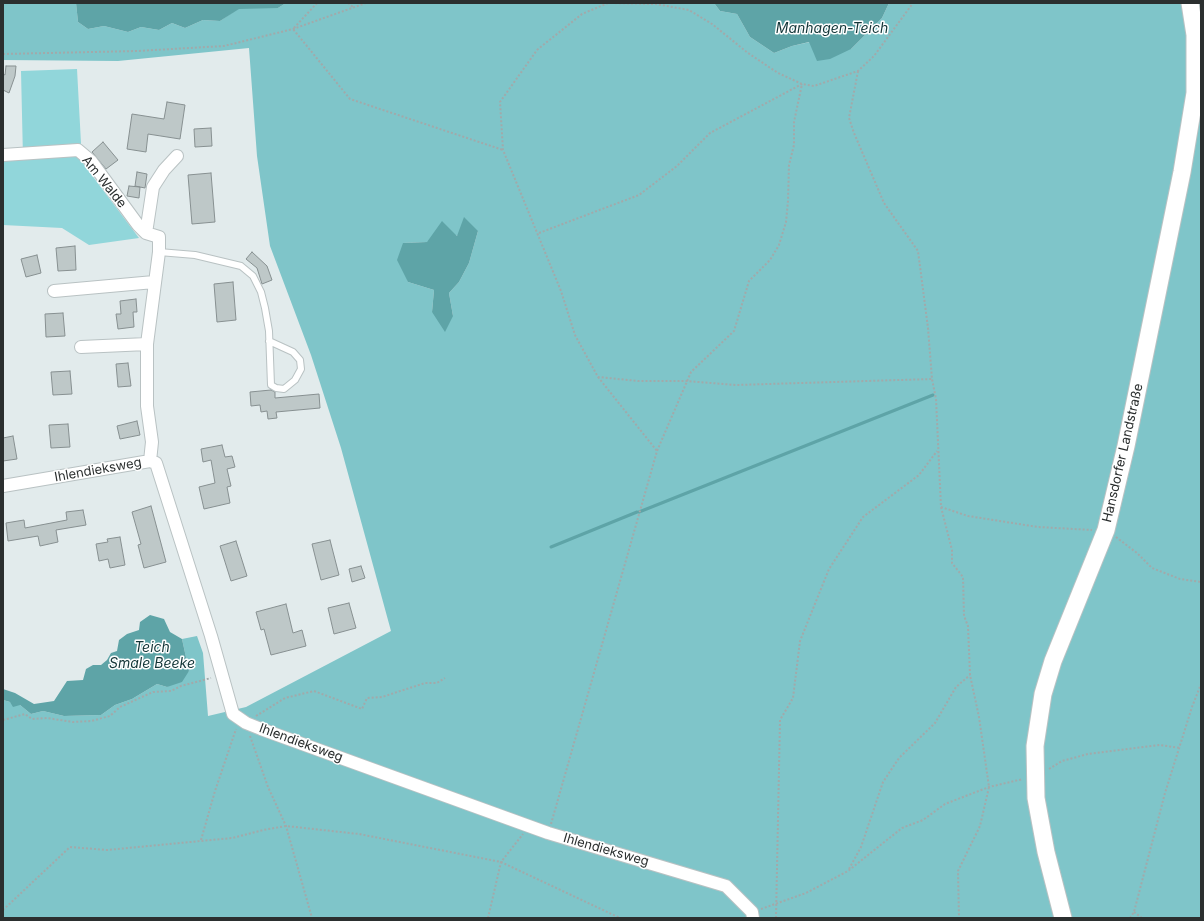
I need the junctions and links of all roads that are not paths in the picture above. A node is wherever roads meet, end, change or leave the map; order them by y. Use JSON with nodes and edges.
{"nodes":[{"id":1,"x":1190,"y":3,"type":"edge"},
{"id":2,"x":3,"y":155,"type":"edge"},
{"id":3,"x":177,"y":156,"type":"dead end"},
{"id":4,"x":146,"y":233,"type":"junction"},
{"id":5,"x":158,"y":252,"type":"junction"},
{"id":6,"x":154,"y":282,"type":"junction"},
{"id":7,"x":54,"y":291,"type":"dead end"},
{"id":8,"x":270,"y":341,"type":"junction"},
{"id":9,"x":147,"y":344,"type":"junction"},
{"id":10,"x":81,"y":347,"type":"dead end"},
{"id":11,"x":150,"y":461,"type":"junction"},
{"id":12,"x":3,"y":486,"type":"edge"},
{"id":13,"x":753,"y":915,"type":"edge"},
{"id":14,"x":1063,"y":918,"type":"edge"}],
"edges":[{"from":1,"to":14,"type":"main road","name":"Hansdorfer Landstraße"},
{"from":2,"to":4,"type":"street","name":"Am Walde"},
{"from":3,"to":4,"type":"street"},
{"from":4,"to":5,"type":"street","name":"Am Walde"},
{"from":5,"to":6,"type":"street","name":"Am Walde"},
{"from":5,"to":8,"type":"lane"},
{"from":6,"to":7,"type":"street"},
{"from":6,"to":9,"type":"street","name":"Am Walde"},
{"from":8,"to":8,"type":"lane"},
{"from":9,"to":10,"type":"street"},
{"from":9,"to":11,"type":"street","name":"Am Walde"},
{"from":11,"to":12,"type":"street","name":"Ihlendieksweg"},
{"from":11,"to":13,"type":"street","name":"Ihlendieksweg"}]}
